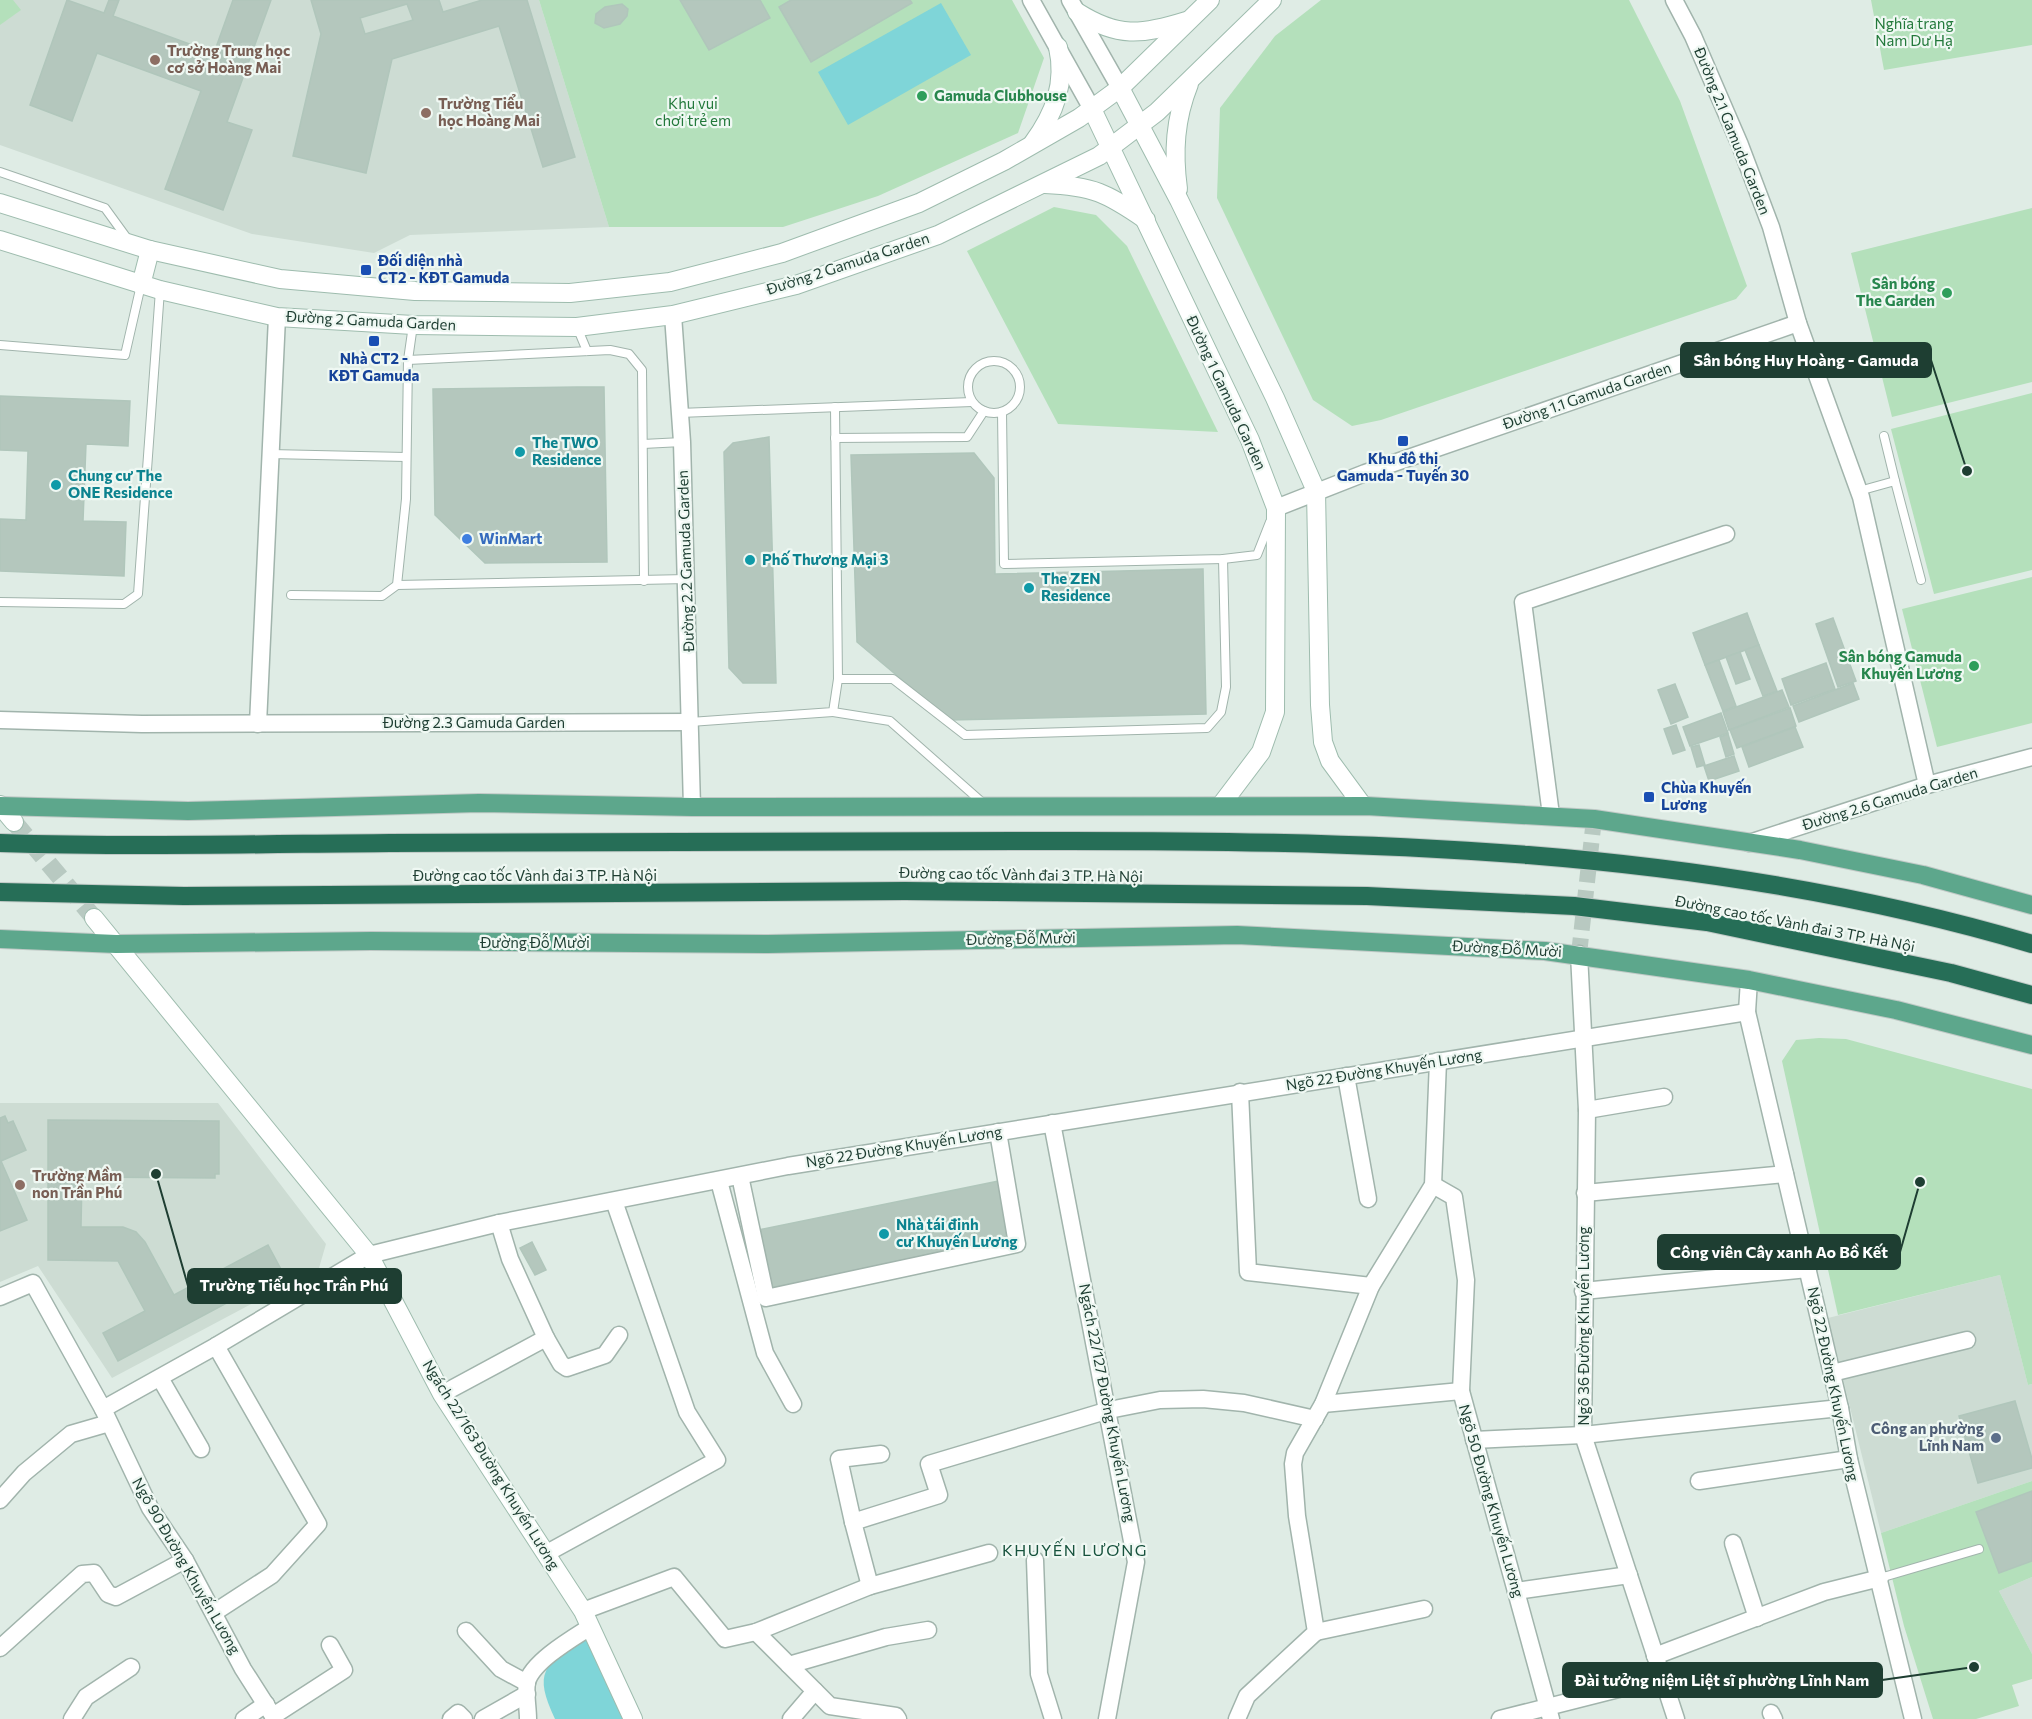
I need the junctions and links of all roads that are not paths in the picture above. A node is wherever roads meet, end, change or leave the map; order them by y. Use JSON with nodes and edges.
{"nodes":[{"id":1,"x":1031,"y":0,"type":"edge"},
{"id":2,"x":1210,"y":0,"type":"edge"},
{"id":3,"x":1272,"y":0,"type":"edge"},
{"id":4,"x":1674,"y":0,"type":"edge"},
{"id":5,"x":1073,"y":6,"type":"edge"},
{"id":6,"x":1188,"y":21,"type":"junction"},
{"id":7,"x":1058,"y":47,"type":"junction"},
{"id":8,"x":1192,"y":80,"type":"junction"},
{"id":9,"x":1120,"y":88,"type":"junction"},
{"id":10,"x":1092,"y":109,"type":"junction"},
{"id":11,"x":1141,"y":125,"type":"junction"},
{"id":12,"x":1112,"y":147,"type":"junction"},
{"id":13,"x":1030,"y":148,"type":"junction"},
{"id":14,"x":0,"y":172,"type":"edge"},
{"id":15,"x":1043,"y":184,"type":"junction"},
{"id":16,"x":1179,"y":200,"type":"junction"},
{"id":17,"x":0,"y":203,"type":"edge"},
{"id":18,"x":1147,"y":221,"type":"junction"},
{"id":19,"x":0,"y":240,"type":"edge"},
{"id":20,"x":142,"y":248,"type":"junction"},
{"id":21,"x":670,"y":282,"type":"junction"},
{"id":22,"x":141,"y":285,"type":"junction"},
{"id":23,"x":160,"y":290,"type":"junction"},
{"id":24,"x":673,"y":315,"type":"junction"},
{"id":25,"x":277,"y":317,"type":"junction"},
{"id":26,"x":1798,"y":323,"type":"junction"},
{"id":27,"x":413,"y":325,"type":"junction"},
{"id":28,"x":577,"y":327,"type":"junction"},
{"id":29,"x":0,"y":345,"type":"edge"},
{"id":30,"x":587,"y":351,"type":"junction"},
{"id":31,"x":408,"y":360,"type":"junction"},
{"id":32,"x":972,"y":402,"type":"junction"},
{"id":33,"x":835,"y":407,"type":"junction"},
{"id":34,"x":984,"y":411,"type":"junction"},
{"id":35,"x":1002,"y":412,"type":"junction"},
{"id":36,"x":679,"y":413,"type":"junction"},
{"id":37,"x":1884,"y":436,"type":"dead end"},
{"id":38,"x":836,"y":438,"type":"junction"},
{"id":39,"x":682,"y":442,"type":"junction"},
{"id":40,"x":643,"y":444,"type":"junction"},
{"id":41,"x":270,"y":454,"type":"junction"},
{"id":42,"x":406,"y":458,"type":"junction"},
{"id":43,"x":1895,"y":481,"type":"junction"},
{"id":44,"x":1316,"y":491,"type":"junction"},
{"id":45,"x":1859,"y":491,"type":"junction"},
{"id":46,"x":1276,"y":508,"type":"junction"},
{"id":47,"x":1726,"y":534,"type":"dead end"},
{"id":48,"x":1223,"y":559,"type":"junction"},
{"id":49,"x":687,"y":579,"type":"junction"},
{"id":50,"x":644,"y":580,"type":"junction"},
{"id":51,"x":1921,"y":580,"type":"dead end"},
{"id":52,"x":397,"y":585,"type":"junction"},
{"id":53,"x":291,"y":595,"type":"dead end"},
{"id":54,"x":0,"y":602,"type":"edge"},
{"id":55,"x":838,"y":679,"type":"junction"},
{"id":56,"x":833,"y":712,"type":"junction"},
{"id":57,"x":0,"y":720,"type":"edge"},
{"id":58,"x":690,"y":722,"type":"junction"},
{"id":59,"x":258,"y":724,"type":"junction"},
{"id":60,"x":2032,"y":757,"type":"edge"},
{"id":61,"x":1927,"y":785,"type":"junction"},
{"id":62,"x":1221,"y":805,"type":"junction"},
{"id":63,"x":0,"y":806,"type":"edge"},
{"id":64,"x":986,"y":806,"type":"junction"},
{"id":65,"x":1363,"y":806,"type":"junction"},
{"id":66,"x":692,"y":807,"type":"junction"},
{"id":67,"x":1551,"y":815,"type":"junction"},
{"id":68,"x":14,"y":822,"type":"tunnel mouth"},
{"id":69,"x":0,"y":843,"type":"edge"},
{"id":70,"x":1749,"y":843,"type":"junction"},
{"id":71,"x":0,"y":892,"type":"edge"},
{"id":72,"x":2032,"y":905,"type":"edge"},
{"id":73,"x":94,"y":918,"type":"tunnel mouth"},
{"id":74,"x":0,"y":939,"type":"edge"},
{"id":75,"x":116,"y":944,"type":"junction"},
{"id":76,"x":2032,"y":944,"type":"edge"},
{"id":77,"x":1580,"y":954,"type":"junction"},
{"id":78,"x":1749,"y":980,"type":"junction"},
{"id":79,"x":2032,"y":996,"type":"edge"},
{"id":80,"x":1748,"y":1012,"type":"junction"},
{"id":81,"x":1585,"y":1038,"type":"junction"},
{"id":82,"x":2032,"y":1045,"type":"edge"},
{"id":83,"x":1438,"y":1061,"type":"junction"},
{"id":84,"x":1347,"y":1076,"type":"junction"},
{"id":85,"x":1240,"y":1092,"type":"junction"},
{"id":86,"x":1664,"y":1097,"type":"dead end"},
{"id":87,"x":1587,"y":1110,"type":"junction"},
{"id":88,"x":1052,"y":1123,"type":"junction"},
{"id":89,"x":998,"y":1132,"type":"junction"},
{"id":90,"x":1785,"y":1174,"type":"junction"},
{"id":91,"x":740,"y":1176,"type":"junction"},
{"id":92,"x":719,"y":1181,"type":"junction"},
{"id":93,"x":1433,"y":1185,"type":"junction"},
{"id":94,"x":1585,"y":1193,"type":"junction"},
{"id":95,"x":1368,"y":1199,"type":"dead end"},
{"id":96,"x":614,"y":1201,"type":"junction"},
{"id":97,"x":499,"y":1223,"type":"junction"},
{"id":98,"x":369,"y":1255,"type":"junction"},
{"id":99,"x":1808,"y":1269,"type":"junction"},
{"id":100,"x":1371,"y":1286,"type":"junction"},
{"id":101,"x":1583,"y":1291,"type":"junction"},
{"id":102,"x":0,"y":1297,"type":"edge"},
{"id":103,"x":619,"y":1335,"type":"dead end"},
{"id":104,"x":546,"y":1338,"type":"junction"},
{"id":105,"x":1967,"y":1340,"type":"dead end"},
{"id":106,"x":216,"y":1346,"type":"junction"},
{"id":107,"x":1832,"y":1372,"type":"junction"},
{"id":108,"x":160,"y":1377,"type":"junction"},
{"id":109,"x":1461,"y":1391,"type":"junction"},
{"id":110,"x":442,"y":1394,"type":"junction"},
{"id":111,"x":793,"y":1404,"type":"dead end"},
{"id":112,"x":1323,"y":1404,"type":"junction"},
{"id":113,"x":1840,"y":1408,"type":"junction"},
{"id":114,"x":1109,"y":1410,"type":"junction"},
{"id":115,"x":106,"y":1416,"type":"junction"},
{"id":116,"x":1315,"y":1419,"type":"junction"},
{"id":117,"x":1583,"y":1435,"type":"junction"},
{"id":118,"x":1474,"y":1440,"type":"junction"},
{"id":119,"x":201,"y":1449,"type":"dead end"},
{"id":120,"x":881,"y":1454,"type":"dead end"},
{"id":121,"x":1849,"y":1459,"type":"junction"},
{"id":122,"x":1699,"y":1481,"type":"dead end"},
{"id":123,"x":3,"y":1489,"type":"edge"},
{"id":124,"x":853,"y":1522,"type":"junction"},
{"id":125,"x":1733,"y":1543,"type":"dead end"},
{"id":126,"x":1979,"y":1549,"type":"dead end"},
{"id":127,"x":548,"y":1553,"type":"junction"},
{"id":128,"x":989,"y":1553,"type":"dead end"},
{"id":129,"x":185,"y":1560,"type":"junction"},
{"id":130,"x":1035,"y":1560,"type":"dead end"},
{"id":131,"x":1629,"y":1575,"type":"junction"},
{"id":132,"x":1880,"y":1578,"type":"junction"},
{"id":133,"x":870,"y":1586,"type":"junction"},
{"id":134,"x":1516,"y":1591,"type":"junction"},
{"id":135,"x":1424,"y":1609,"type":"dead end"},
{"id":136,"x":215,"y":1612,"type":"junction"},
{"id":137,"x":1757,"y":1618,"type":"junction"},
{"id":138,"x":587,"y":1619,"type":"junction"},
{"id":139,"x":928,"y":1630,"type":"dead end"},
{"id":140,"x":466,"y":1631,"type":"dead end"},
{"id":141,"x":756,"y":1632,"type":"junction"},
{"id":142,"x":1316,"y":1632,"type":"junction"},
{"id":143,"x":330,"y":1645,"type":"dead end"},
{"id":144,"x":0,"y":1648,"type":"edge"},
{"id":145,"x":1655,"y":1656,"type":"junction"},
{"id":146,"x":789,"y":1665,"type":"junction"},
{"id":147,"x":131,"y":1667,"type":"dead end"},
{"id":148,"x":1662,"y":1678,"type":"junction"},
{"id":149,"x":527,"y":1688,"type":"junction"},
{"id":150,"x":815,"y":1691,"type":"junction"},
{"id":151,"x":1550,"y":1712,"type":"edge"},
{"id":152,"x":271,"y":1713,"type":"edge"},
{"id":153,"x":72,"y":1719,"type":"edge"},
{"id":154,"x":244,"y":1719,"type":"edge"},
{"id":155,"x":451,"y":1719,"type":"edge"},
{"id":156,"x":464,"y":1719,"type":"edge"},
{"id":157,"x":483,"y":1719,"type":"edge"},
{"id":158,"x":528,"y":1719,"type":"edge"},
{"id":159,"x":633,"y":1719,"type":"edge"},
{"id":160,"x":791,"y":1719,"type":"edge"},
{"id":161,"x":898,"y":1719,"type":"edge"},
{"id":162,"x":1053,"y":1719,"type":"edge"},
{"id":163,"x":1107,"y":1719,"type":"edge"},
{"id":164,"x":1237,"y":1719,"type":"edge"},
{"id":165,"x":1500,"y":1719,"type":"edge"},
{"id":166,"x":1676,"y":1719,"type":"edge"},
{"id":167,"x":1913,"y":1719,"type":"edge"}],
"edges":[{"from":1,"to":7,"type":"street","name":"Đường 1 Gamuda Garden"},
{"from":2,"to":6,"type":"street","name":"Đường 2 Gamuda Garden"},
{"from":3,"to":8,"type":"street","name":"Đường 2 Gamuda Garden"},
{"from":4,"to":26,"type":"street","name":"Đường 2.1 Gamuda Garden"},
{"from":5,"to":6,"type":"street"},
{"from":5,"to":9,"type":"street"},
{"from":6,"to":9,"type":"street","name":"Đường 2 Gamuda Garden"},
{"from":7,"to":10,"type":"street","name":"Đường 1 Gamuda Garden"},
{"from":7,"to":13,"type":"street"},
{"from":8,"to":11,"type":"street","name":"Đường 2 Gamuda Garden"},
{"from":8,"to":16,"type":"street"},
{"from":9,"to":10,"type":"street","name":"Đường 2 Gamuda Garden"},
{"from":9,"to":11,"type":"street"},
{"from":10,"to":12,"type":"street","name":"Đường 1 Gamuda Garden"},
{"from":10,"to":13,"type":"street","name":"Đường 2 Gamuda Garden"},
{"from":11,"to":12,"type":"street","name":"Đường 2 Gamuda Garden"},
{"from":11,"to":16,"type":"street"},
{"from":12,"to":15,"type":"street","name":"Đường 2 Gamuda Garden"},
{"from":12,"to":18,"type":"street","name":"Đường 1 Gamuda Garden"},
{"from":13,"to":21,"type":"street","name":"Đường 2 Gamuda Garden"},
{"from":14,"to":20,"type":"lane"},
{"from":15,"to":18,"type":"street"},
{"from":15,"to":24,"type":"street","name":"Đường 2 Gamuda Garden"},
{"from":16,"to":44,"type":"street"},
{"from":17,"to":20,"type":"street","name":"Đường 2 Gamuda Garden"},
{"from":18,"to":46,"type":"street","name":"Đường 1 Gamuda Garden"},
{"from":19,"to":22,"type":"street","name":"Đường 2 Gamuda Garden"},
{"from":20,"to":21,"type":"street","name":"Đường 2 Gamuda Garden"},
{"from":20,"to":22,"type":"street"},
{"from":21,"to":24,"type":"street"},
{"from":22,"to":23,"type":"street","name":"Đường 2 Gamuda Garden"},
{"from":22,"to":29,"type":"lane"},
{"from":23,"to":25,"type":"street","name":"Đường 2 Gamuda Garden"},
{"from":23,"to":54,"type":"lane"},
{"from":24,"to":28,"type":"street","name":"Đường 2 Gamuda Garden"},
{"from":24,"to":36,"type":"street","name":"Đường 2.2 Gamuda Garden"},
{"from":25,"to":27,"type":"street","name":"Đường 2 Gamuda Garden"},
{"from":25,"to":41,"type":"street"},
{"from":26,"to":44,"type":"street","name":"Đường 1.1 Gamuda Garden"},
{"from":26,"to":45,"type":"street","name":"Đường 2.1 Gamuda Garden"},
{"from":27,"to":28,"type":"street","name":"Đường 2 Gamuda Garden"},
{"from":27,"to":31,"type":"lane"},
{"from":28,"to":30,"type":"lane"},
{"from":30,"to":31,"type":"lane"},
{"from":30,"to":40,"type":"lane"},
{"from":31,"to":42,"type":"lane"},
{"from":32,"to":33,"type":"lane"},
{"from":32,"to":34,"type":"lane"},
{"from":32,"to":35,"type":"lane"},
{"from":33,"to":36,"type":"lane"},
{"from":33,"to":38,"type":"lane"},
{"from":34,"to":35,"type":"lane"},
{"from":34,"to":38,"type":"lane"},
{"from":35,"to":48,"type":"lane"},
{"from":36,"to":39,"type":"street","name":"Đường 2.2 Gamuda Garden"},
{"from":37,"to":43,"type":"lane"},
{"from":38,"to":55,"type":"lane"},
{"from":39,"to":40,"type":"lane"},
{"from":39,"to":49,"type":"street","name":"Đường 2.2 Gamuda Garden"},
{"from":40,"to":50,"type":"lane"},
{"from":41,"to":42,"type":"lane"},
{"from":41,"to":59,"type":"street"},
{"from":42,"to":52,"type":"lane"},
{"from":43,"to":45,"type":"lane"},
{"from":43,"to":51,"type":"lane"},
{"from":44,"to":46,"type":"street","name":"Đường 1.1 Gamuda Garden"},
{"from":44,"to":65,"type":"street"},
{"from":45,"to":61,"type":"street","name":"Đường 2.1 Gamuda Garden"},
{"from":46,"to":48,"type":"lane"},
{"from":46,"to":62,"type":"street","name":"Đường 1 Gamuda Garden"},
{"from":47,"to":67,"type":"street"},
{"from":48,"to":55,"type":"lane"},
{"from":49,"to":50,"type":"lane"},
{"from":49,"to":58,"type":"street","name":"Đường 2.2 Gamuda Garden"},
{"from":50,"to":52,"type":"lane"},
{"from":52,"to":53,"type":"lane"},
{"from":55,"to":56,"type":"lane"},
{"from":56,"to":58,"type":"lane"},
{"from":56,"to":64,"type":"lane"},
{"from":57,"to":59,"type":"street","name":"Đường 2.3 Gamuda Garden"},
{"from":58,"to":59,"type":"street","name":"Đường 2.3 Gamuda Garden"},
{"from":58,"to":66,"type":"street","name":"Đường 2.2 Gamuda Garden"},
{"from":60,"to":61,"type":"street","name":"Đường 2.6 Gamuda Garden"},
{"from":61,"to":70,"type":"street","name":"Đường 2.6 Gamuda Garden"},
{"from":62,"to":64,"type":"main road"},
{"from":62,"to":65,"type":"main road"},
{"from":63,"to":66,"type":"main road"},
{"from":63,"to":68,"type":"street"},
{"from":64,"to":66,"type":"main road"},
{"from":65,"to":67,"type":"main road"},
{"from":67,"to":70,"type":"main road"},
{"from":69,"to":76,"type":"highway"},
{"from":70,"to":72,"type":"main road"},
{"from":71,"to":79,"type":"highway","name":"Đường cao tốc Vành đai 3 TP. Hà Nội"},
{"from":73,"to":75,"type":"street","name":"Ngách 22/163 Đường Khuyến Lương"},
{"from":74,"to":75,"type":"main road","name":"Đường Đỗ Mười"},
{"from":75,"to":77,"type":"main road","name":"Đường Đỗ Mười"},
{"from":75,"to":98,"type":"street","name":"Ngách 22/163 Đường Khuyến Lương"},
{"from":77,"to":78,"type":"main road","name":"Đường Đỗ Mười"},
{"from":77,"to":81,"type":"street","name":"Ngõ 36 Đường Khuyến Lương"},
{"from":78,"to":80,"type":"street","name":"Ngõ 22 Đường Khuyến Lương"},
{"from":78,"to":82,"type":"main road","name":"Đường Đỗ Mười"},
{"from":80,"to":81,"type":"street","name":"Ngõ 22 Đường Khuyến Lương"},
{"from":80,"to":90,"type":"street","name":"Ngõ 22 Đường Khuyến Lương"},
{"from":81,"to":83,"type":"street","name":"Ngõ 22 Đường Khuyến Lương"},
{"from":81,"to":87,"type":"street","name":"Ngõ 36 Đường Khuyến Lương"},
{"from":83,"to":84,"type":"street","name":"Ngõ 22 Đường Khuyến Lương"},
{"from":83,"to":93,"type":"street"},
{"from":84,"to":85,"type":"street","name":"Ngõ 22 Đường Khuyến Lương"},
{"from":84,"to":95,"type":"street"},
{"from":85,"to":88,"type":"street","name":"Ngõ 22 Đường Khuyến Lương"},
{"from":85,"to":100,"type":"street"},
{"from":86,"to":87,"type":"street"},
{"from":87,"to":94,"type":"street","name":"Ngõ 36 Đường Khuyến Lương"},
{"from":88,"to":89,"type":"street","name":"Ngõ 22 Đường Khuyến Lương"},
{"from":88,"to":114,"type":"street","name":"Ngách 22/127 Đường Khuyến Lương"},
{"from":89,"to":91,"type":"street","name":"Ngõ 22 Đường Khuyến Lương"},
{"from":89,"to":91,"type":"street"},
{"from":90,"to":94,"type":"street"},
{"from":90,"to":99,"type":"street","name":"Ngõ 22 Đường Khuyến Lương"},
{"from":91,"to":92,"type":"street","name":"Ngõ 22 Đường Khuyến Lương"},
{"from":92,"to":96,"type":"street","name":"Ngõ 22 Đường Khuyến Lương"},
{"from":92,"to":111,"type":"street"},
{"from":93,"to":100,"type":"street"},
{"from":93,"to":109,"type":"street","name":"Ngõ 50 Đường Khuyến Lương"},
{"from":94,"to":101,"type":"street","name":"Ngõ 36 Đường Khuyến Lương"},
{"from":96,"to":97,"type":"street","name":"Ngõ 22 Đường Khuyến Lương"},
{"from":96,"to":127,"type":"street"},
{"from":97,"to":98,"type":"street","name":"Ngõ 22 Đường Khuyến Lương"},
{"from":97,"to":104,"type":"street"},
{"from":98,"to":106,"type":"street","name":"Ngõ 22 Đường Khuyến Lương"},
{"from":98,"to":110,"type":"street","name":"Ngách 22/163 Đường Khuyến Lương"},
{"from":99,"to":101,"type":"street"},
{"from":99,"to":107,"type":"street","name":"Ngõ 22 Đường Khuyến Lương"},
{"from":100,"to":112,"type":"street"},
{"from":101,"to":117,"type":"street","name":"Ngõ 36 Đường Khuyến Lương"},
{"from":102,"to":115,"type":"street","name":"Ngõ 90 Đường Khuyến Lương"},
{"from":103,"to":104,"type":"street"},
{"from":104,"to":110,"type":"street"},
{"from":105,"to":107,"type":"street"},
{"from":106,"to":108,"type":"street","name":"Ngõ 22 Đường Khuyến Lương"},
{"from":106,"to":136,"type":"street"},
{"from":107,"to":113,"type":"street","name":"Ngõ 22 Đường Khuyến Lương"},
{"from":108,"to":115,"type":"street","name":"Ngõ 22 Đường Khuyến Lương"},
{"from":108,"to":119,"type":"street"},
{"from":109,"to":112,"type":"street"},
{"from":109,"to":118,"type":"street","name":"Ngõ 50 Đường Khuyến Lương"},
{"from":110,"to":127,"type":"street","name":"Ngách 22/163 Đường Khuyến Lương"},
{"from":112,"to":116,"type":"street"},
{"from":113,"to":117,"type":"street"},
{"from":113,"to":121,"type":"street","name":"Ngõ 22 Đường Khuyến Lương"},
{"from":114,"to":116,"type":"street"},
{"from":114,"to":124,"type":"street"},
{"from":114,"to":163,"type":"street","name":"Ngách 22/127 Đường Khuyến Lương"},
{"from":115,"to":123,"type":"street","name":"Ngõ 22 Đường Khuyến Lương"},
{"from":115,"to":129,"type":"street","name":"Ngõ 90 Đường Khuyến Lương"},
{"from":116,"to":142,"type":"street"},
{"from":117,"to":118,"type":"street"},
{"from":117,"to":131,"type":"street","name":"Ngõ 36 Đường Khuyến Lương"},
{"from":118,"to":134,"type":"street","name":"Ngõ 50 Đường Khuyến Lương"},
{"from":120,"to":124,"type":"street"},
{"from":121,"to":122,"type":"street"},
{"from":121,"to":132,"type":"street","name":"Ngõ 22 Đường Khuyến Lương"},
{"from":124,"to":133,"type":"street"},
{"from":125,"to":137,"type":"street"},
{"from":126,"to":132,"type":"lane"},
{"from":127,"to":138,"type":"street","name":"Ngách 22/163 Đường Khuyến Lương"},
{"from":128,"to":133,"type":"street"},
{"from":129,"to":136,"type":"street","name":"Ngõ 90 Đường Khuyến Lương"},
{"from":129,"to":144,"type":"street"},
{"from":130,"to":162,"type":"street"},
{"from":131,"to":134,"type":"street"},
{"from":131,"to":145,"type":"street","name":"Ngõ 36 Đường Khuyến Lương"},
{"from":132,"to":137,"type":"street"},
{"from":132,"to":167,"type":"street","name":"Ngõ 22 Đường Khuyến Lương"},
{"from":133,"to":141,"type":"street"},
{"from":134,"to":151,"type":"street","name":"Ngõ 50 Đường Khuyến Lương"},
{"from":135,"to":142,"type":"street"},
{"from":136,"to":152,"type":"street","name":"Ngõ 90 Đường Khuyến Lương"},
{"from":137,"to":145,"type":"street"},
{"from":138,"to":141,"type":"street"},
{"from":138,"to":149,"type":"street"},
{"from":138,"to":159,"type":"street","name":"Ngách 22/163 Đường Khuyến Lương"},
{"from":139,"to":146,"type":"street"},
{"from":140,"to":149,"type":"street"},
{"from":141,"to":146,"type":"street"},
{"from":142,"to":164,"type":"street"},
{"from":143,"to":152,"type":"street"},
{"from":145,"to":148,"type":"street","name":"Ngõ 36 Đường Khuyến Lương"},
{"from":146,"to":150,"type":"street"},
{"from":147,"to":153,"type":"street"},
{"from":148,"to":151,"type":"street"},
{"from":148,"to":166,"type":"street","name":"Ngõ 36 Đường Khuyến Lương"},
{"from":149,"to":157,"type":"street"},
{"from":149,"to":158,"type":"street"},
{"from":150,"to":160,"type":"street"},
{"from":150,"to":161,"type":"street"},
{"from":151,"to":165,"type":"street"},
{"from":152,"to":154,"type":"street"},
{"from":155,"to":156,"type":"street"}]}
